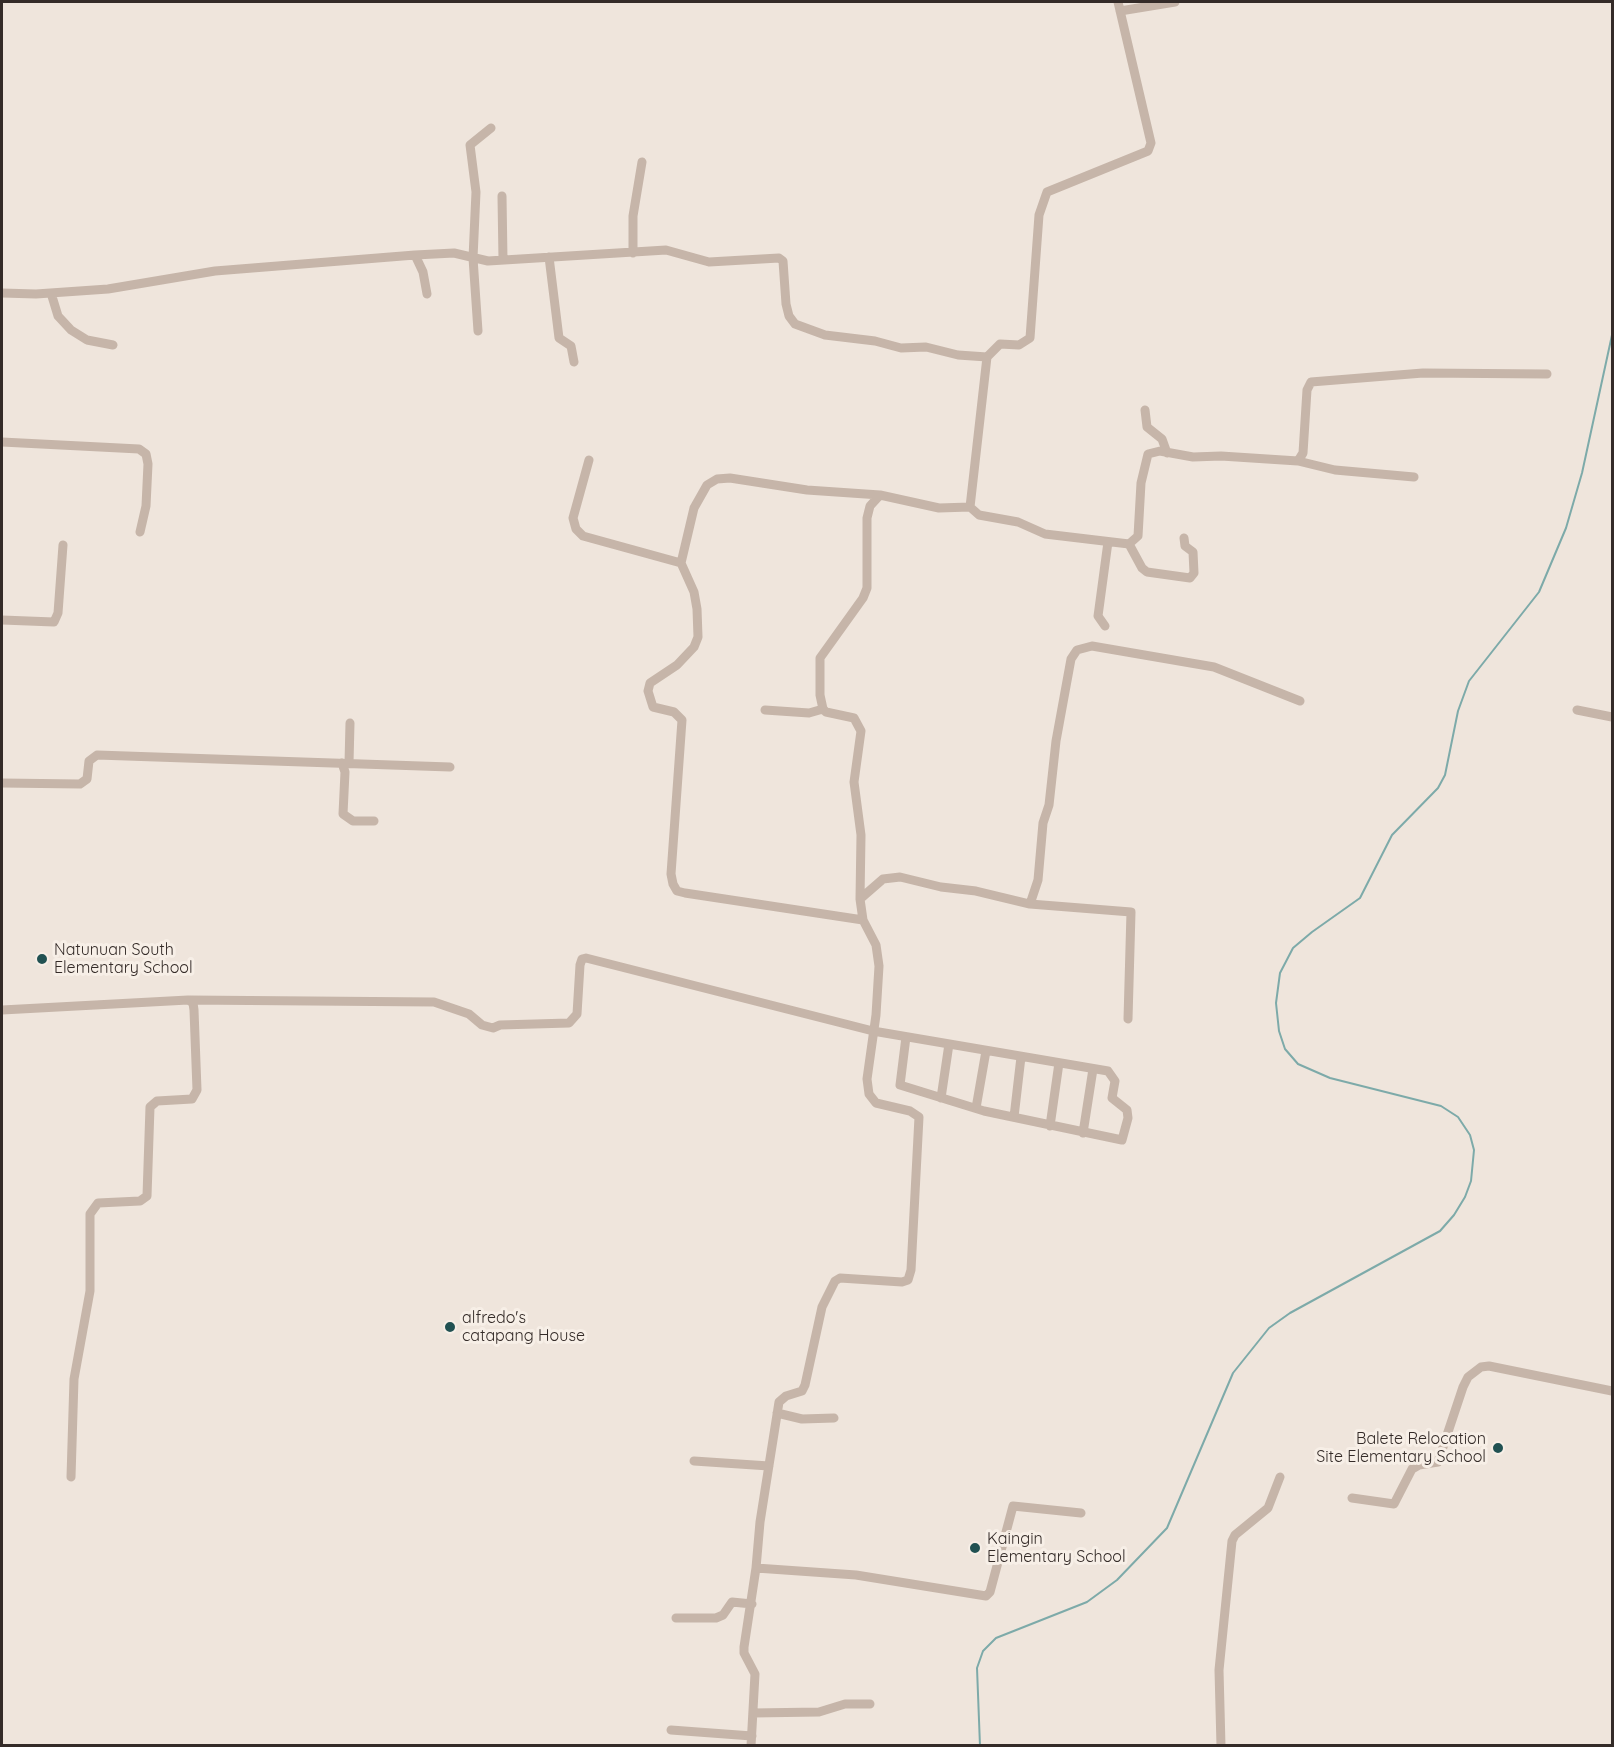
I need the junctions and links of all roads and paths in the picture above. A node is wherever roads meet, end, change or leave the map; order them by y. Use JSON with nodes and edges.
{"nodes":[{"id":1,"x":1175,"y":2,"type":"edge"},
{"id":2,"x":1119,"y":6,"type":"edge"},
{"id":3,"x":490,"y":128,"type":"dead end"},
{"id":4,"x":642,"y":162,"type":"dead end"},
{"id":5,"x":502,"y":196,"type":"dead end"},
{"id":6,"x":633,"y":253,"type":"junction"},
{"id":7,"x":415,"y":255,"type":"junction"},
{"id":8,"x":549,"y":257,"type":"junction"},
{"id":9,"x":473,"y":258,"type":"junction"},
{"id":10,"x":503,"y":260,"type":"junction"},
{"id":11,"x":2,"y":293,"type":"edge"},
{"id":12,"x":51,"y":293,"type":"junction"},
{"id":13,"x":427,"y":294,"type":"dead end"},
{"id":14,"x":478,"y":331,"type":"dead end"},
{"id":15,"x":113,"y":345,"type":"dead end"},
{"id":16,"x":987,"y":357,"type":"junction"},
{"id":17,"x":574,"y":362,"type":"dead end"},
{"id":18,"x":1547,"y":374,"type":"dead end"},
{"id":19,"x":1145,"y":410,"type":"dead end"},
{"id":20,"x":2,"y":442,"type":"edge"},
{"id":21,"x":1167,"y":453,"type":"junction"},
{"id":22,"x":589,"y":460,"type":"dead end"},
{"id":23,"x":1298,"y":461,"type":"junction"},
{"id":24,"x":1414,"y":477,"type":"dead end"},
{"id":25,"x":880,"y":495,"type":"junction"},
{"id":26,"x":970,"y":507,"type":"junction"},
{"id":27,"x":140,"y":532,"type":"dead end"},
{"id":28,"x":1184,"y":538,"type":"dead end"},
{"id":29,"x":1108,"y":542,"type":"junction"},
{"id":30,"x":1129,"y":544,"type":"junction"},
{"id":31,"x":63,"y":545,"type":"dead end"},
{"id":32,"x":681,"y":563,"type":"junction"},
{"id":33,"x":2,"y":620,"type":"edge"},
{"id":34,"x":1105,"y":626,"type":"dead end"},
{"id":35,"x":1300,"y":701,"type":"dead end"},
{"id":36,"x":823,"y":709,"type":"junction"},
{"id":37,"x":765,"y":710,"type":"dead end"},
{"id":38,"x":1577,"y":710,"type":"dead end"},
{"id":39,"x":1612,"y":717,"type":"edge"},
{"id":40,"x":350,"y":723,"type":"dead end"},
{"id":41,"x":345,"y":763,"type":"junction"},
{"id":42,"x":450,"y":767,"type":"dead end"},
{"id":43,"x":2,"y":783,"type":"edge"},
{"id":44,"x":374,"y":821,"type":"dead end"},
{"id":45,"x":860,"y":899,"type":"junction"},
{"id":46,"x":1030,"y":904,"type":"junction"},
{"id":47,"x":863,"y":920,"type":"junction"},
{"id":48,"x":188,"y":1000,"type":"junction"},
{"id":49,"x":2,"y":1010,"type":"edge"},
{"id":50,"x":1128,"y":1019,"type":"dead end"},
{"id":51,"x":873,"y":1031,"type":"junction"},
{"id":52,"x":906,"y":1036,"type":"junction"},
{"id":53,"x":950,"y":1044,"type":"junction"},
{"id":54,"x":986,"y":1050,"type":"junction"},
{"id":55,"x":1021,"y":1057,"type":"junction"},
{"id":56,"x":1059,"y":1064,"type":"junction"},
{"id":57,"x":1093,"y":1069,"type":"junction"},
{"id":58,"x":941,"y":1098,"type":"junction"},
{"id":59,"x":976,"y":1108,"type":"junction"},
{"id":60,"x":1014,"y":1117,"type":"junction"},
{"id":61,"x":1050,"y":1126,"type":"junction"},
{"id":62,"x":1083,"y":1133,"type":"junction"},
{"id":63,"x":1612,"y":1391,"type":"edge"},
{"id":64,"x":777,"y":1413,"type":"junction"},
{"id":65,"x":834,"y":1418,"type":"dead end"},
{"id":66,"x":694,"y":1461,"type":"dead end"},
{"id":67,"x":768,"y":1466,"type":"junction"},
{"id":68,"x":71,"y":1477,"type":"dead end"},
{"id":69,"x":1280,"y":1477,"type":"dead end"},
{"id":70,"x":1352,"y":1498,"type":"dead end"},
{"id":71,"x":1081,"y":1513,"type":"dead end"},
{"id":72,"x":756,"y":1568,"type":"junction"},
{"id":73,"x":752,"y":1604,"type":"junction"},
{"id":74,"x":676,"y":1618,"type":"dead end"},
{"id":75,"x":870,"y":1704,"type":"dead end"},
{"id":76,"x":753,"y":1713,"type":"junction"},
{"id":77,"x":671,"y":1730,"type":"dead end"},
{"id":78,"x":751,"y":1741,"type":"edge"},
{"id":79,"x":1221,"y":1746,"type":"edge"}],
"edges":[{"from":1,"to":2,"type":"street"},
{"from":2,"to":16,"type":"street"},
{"from":3,"to":9,"type":"street"},
{"from":4,"to":6,"type":"street"},
{"from":5,"to":10,"type":"street"},
{"from":6,"to":8,"type":"street"},
{"from":6,"to":16,"type":"street"},
{"from":7,"to":9,"type":"street"},
{"from":7,"to":12,"type":"street"},
{"from":7,"to":13,"type":"street"},
{"from":8,"to":10,"type":"street"},
{"from":8,"to":17,"type":"street"},
{"from":9,"to":10,"type":"street"},
{"from":9,"to":14,"type":"street"},
{"from":11,"to":12,"type":"street"},
{"from":12,"to":15,"type":"street"},
{"from":16,"to":26,"type":"street"},
{"from":18,"to":23,"type":"street"},
{"from":19,"to":21,"type":"street"},
{"from":20,"to":27,"type":"street"},
{"from":21,"to":23,"type":"street"},
{"from":21,"to":30,"type":"street"},
{"from":22,"to":32,"type":"street"},
{"from":23,"to":24,"type":"street"},
{"from":25,"to":26,"type":"street"},
{"from":25,"to":32,"type":"street"},
{"from":25,"to":36,"type":"street"},
{"from":26,"to":29,"type":"street"},
{"from":28,"to":30,"type":"street"},
{"from":29,"to":30,"type":"street"},
{"from":29,"to":34,"type":"street"},
{"from":31,"to":33,"type":"street"},
{"from":32,"to":47,"type":"street"},
{"from":35,"to":46,"type":"street"},
{"from":36,"to":37,"type":"street"},
{"from":36,"to":45,"type":"street"},
{"from":38,"to":39,"type":"street"},
{"from":40,"to":41,"type":"street"},
{"from":41,"to":42,"type":"street"},
{"from":41,"to":43,"type":"street"},
{"from":41,"to":44,"type":"street"},
{"from":45,"to":46,"type":"street"},
{"from":45,"to":47,"type":"street"},
{"from":46,"to":50,"type":"street"},
{"from":47,"to":51,"type":"street"},
{"from":48,"to":49,"type":"street"},
{"from":48,"to":51,"type":"street"},
{"from":48,"to":68,"type":"street"},
{"from":51,"to":52,"type":"street"},
{"from":51,"to":64,"type":"street"},
{"from":52,"to":53,"type":"street"},
{"from":52,"to":58,"type":"street"},
{"from":53,"to":54,"type":"street"},
{"from":53,"to":58,"type":"street"},
{"from":54,"to":55,"type":"street"},
{"from":54,"to":59,"type":"street"},
{"from":55,"to":56,"type":"street"},
{"from":55,"to":60,"type":"street"},
{"from":56,"to":57,"type":"street"},
{"from":56,"to":61,"type":"street"},
{"from":57,"to":62,"type":"street"},
{"from":57,"to":62,"type":"street"},
{"from":58,"to":59,"type":"street"},
{"from":59,"to":60,"type":"street"},
{"from":60,"to":61,"type":"street"},
{"from":61,"to":62,"type":"street"},
{"from":63,"to":70,"type":"street"},
{"from":64,"to":65,"type":"street"},
{"from":64,"to":67,"type":"street"},
{"from":66,"to":67,"type":"street"},
{"from":67,"to":72,"type":"street"},
{"from":69,"to":79,"type":"street"},
{"from":71,"to":72,"type":"street"},
{"from":72,"to":73,"type":"street"},
{"from":73,"to":74,"type":"street"},
{"from":73,"to":76,"type":"street"},
{"from":75,"to":76,"type":"street"},
{"from":76,"to":78,"type":"street"},
{"from":77,"to":78,"type":"street"}]}
